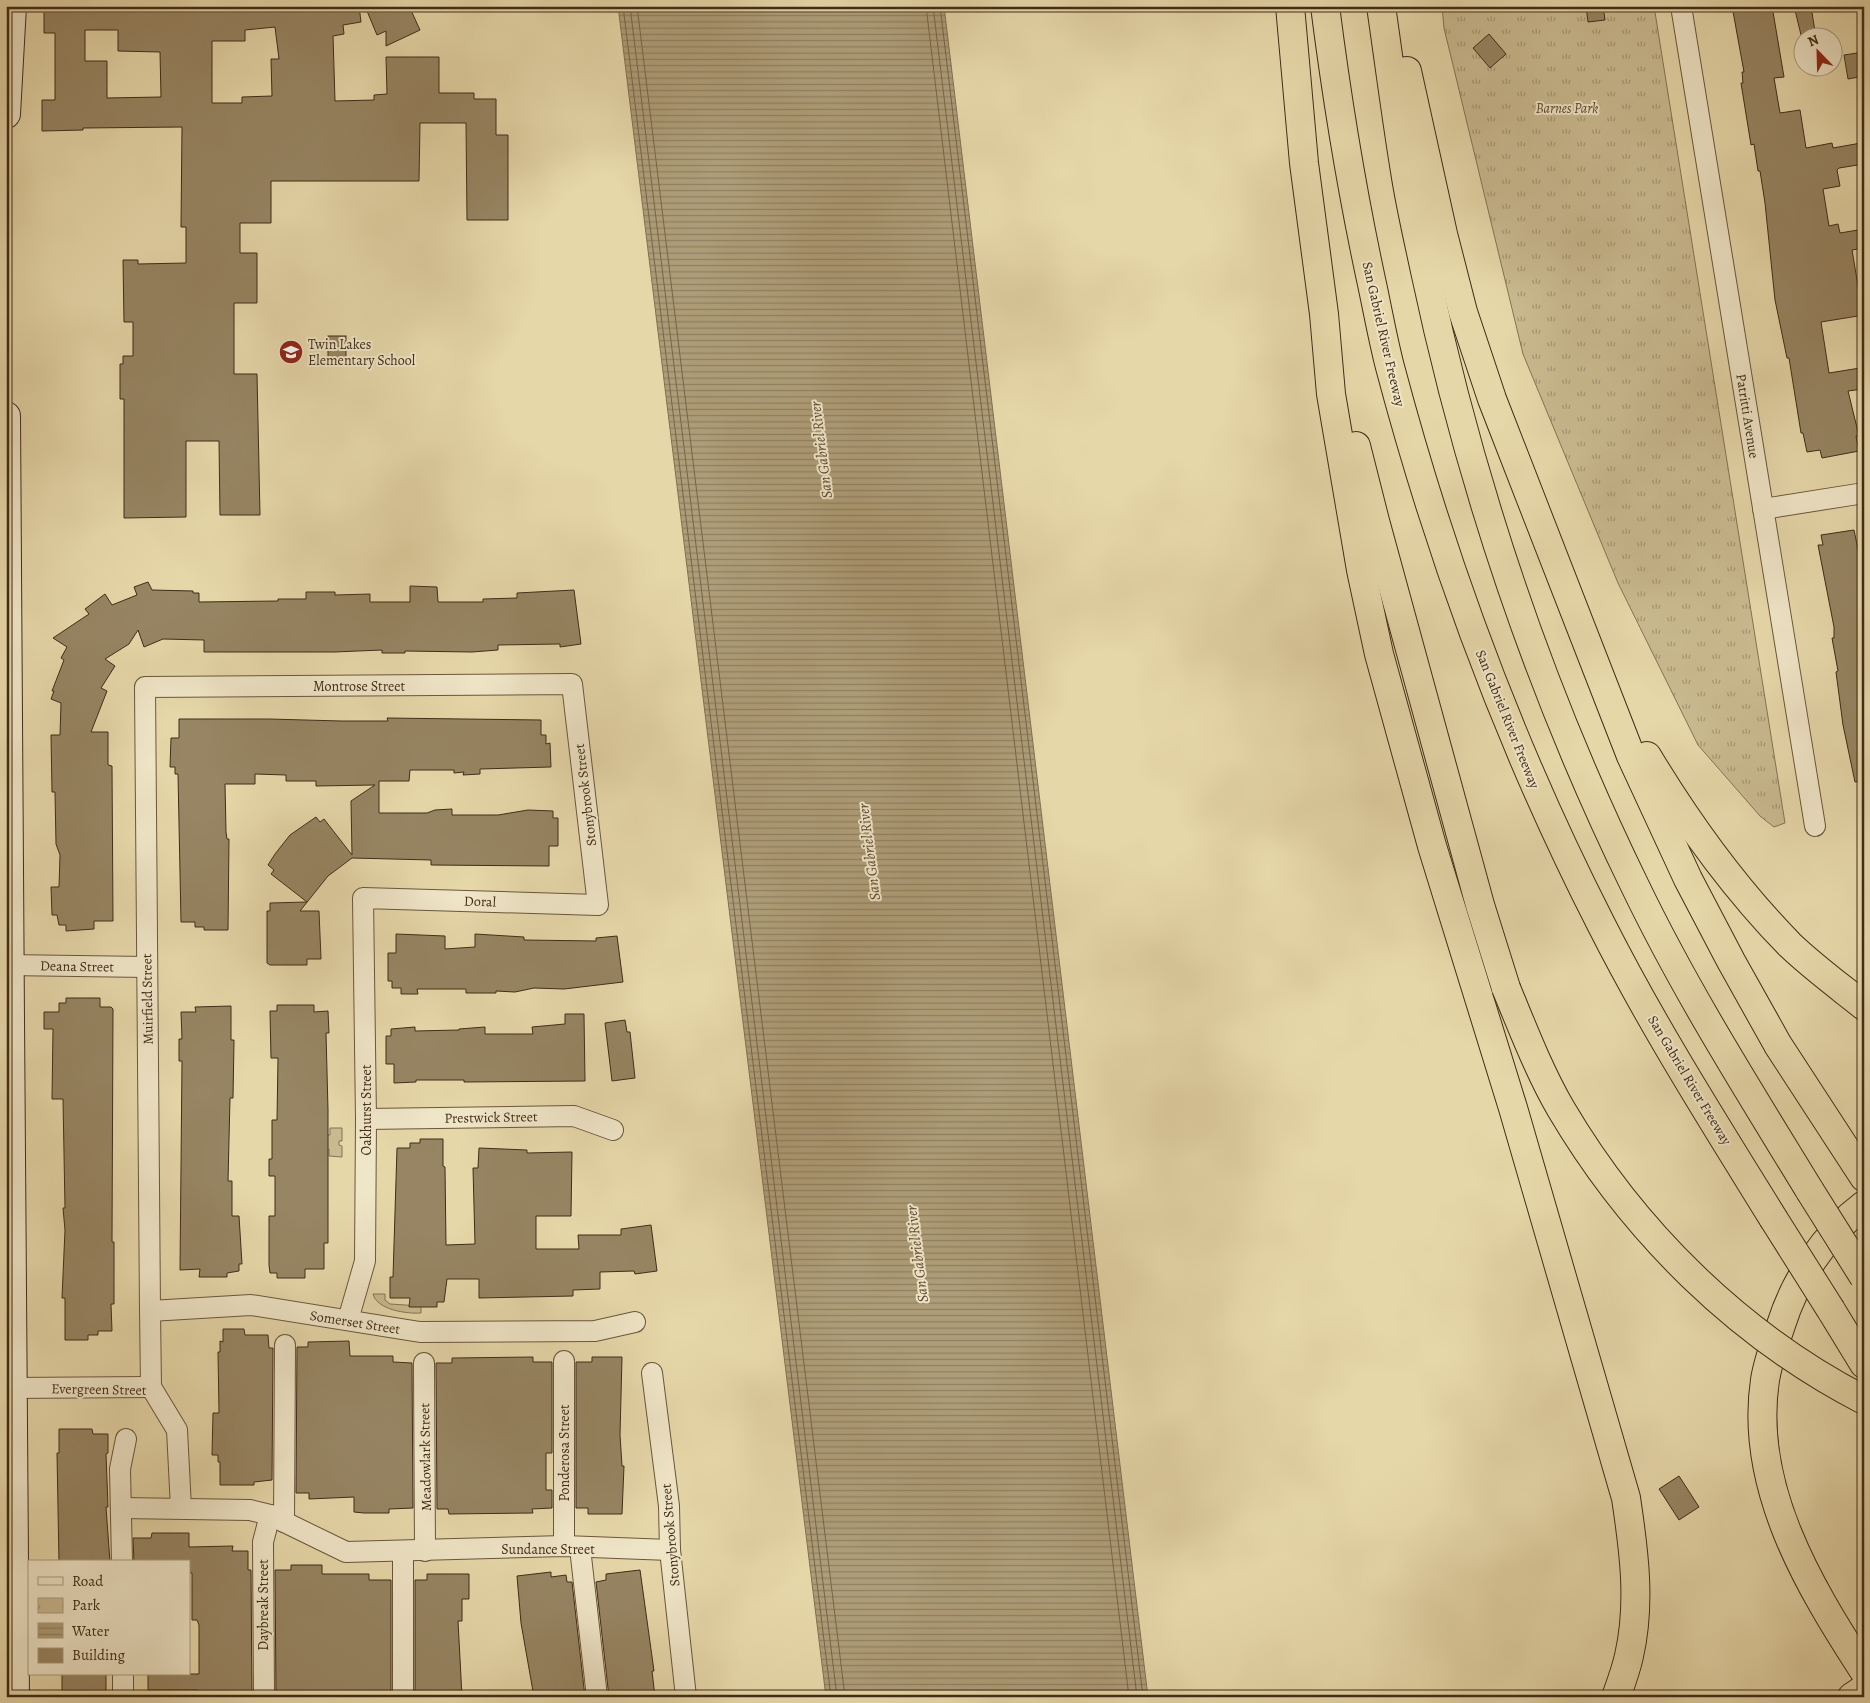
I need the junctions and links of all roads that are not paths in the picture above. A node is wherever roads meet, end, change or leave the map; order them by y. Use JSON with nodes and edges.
{"nodes":[{"id":1,"x":12,"y":6,"type":"edge"},
{"id":2,"x":1290,"y":6,"type":"edge"},
{"id":3,"x":1325,"y":6,"type":"edge"},
{"id":4,"x":1381,"y":6,"type":"edge"},
{"id":5,"x":1392,"y":6,"type":"edge"},
{"id":6,"x":1681,"y":6,"type":"edge"},
{"id":7,"x":6,"y":114,"type":"edge"},
{"id":8,"x":1324,"y":314,"type":"junction"},
{"id":9,"x":6,"y":416,"type":"edge"},
{"id":10,"x":1864,"y":493,"type":"edge"},
{"id":11,"x":1763,"y":509,"type":"junction"},
{"id":12,"x":1593,"y":656,"type":"junction"},
{"id":13,"x":572,"y":684,"type":"joint"},
{"id":14,"x":145,"y":687,"type":"joint"},
{"id":15,"x":1815,"y":826,"type":"dead end"},
{"id":16,"x":362,"y":898,"type":"joint"},
{"id":17,"x":598,"y":905,"type":"joint"},
{"id":18,"x":8,"y":965,"type":"edge"},
{"id":19,"x":147,"y":967,"type":"junction"},
{"id":20,"x":1864,"y":1006,"type":"edge"},
{"id":21,"x":366,"y":1119,"type":"junction"},
{"id":22,"x":613,"y":1130,"type":"dead end"},
{"id":23,"x":1858,"y":1167,"type":"edge"},
{"id":24,"x":1864,"y":1206,"type":"edge"},
{"id":25,"x":1864,"y":1277,"type":"edge"},
{"id":26,"x":150,"y":1311,"type":"junction"},
{"id":27,"x":348,"y":1320,"type":"junction"},
{"id":28,"x":635,"y":1322,"type":"dead end"},
{"id":29,"x":285,"y":1344,"type":"dead end"},
{"id":30,"x":564,"y":1361,"type":"dead end"},
{"id":31,"x":424,"y":1363,"type":"dead end"},
{"id":32,"x":1864,"y":1364,"type":"edge"},
{"id":33,"x":652,"y":1373,"type":"dead end"},
{"id":34,"x":151,"y":1387,"type":"junction"},
{"id":35,"x":10,"y":1388,"type":"junction"},
{"id":36,"x":1864,"y":1400,"type":"edge"},
{"id":37,"x":126,"y":1440,"type":"dead end"},
{"id":38,"x":122,"y":1508,"type":"junction"},
{"id":39,"x":181,"y":1508,"type":"junction"},
{"id":40,"x":277,"y":1518,"type":"junction"},
{"id":41,"x":572,"y":1547,"type":"junction"},
{"id":42,"x":670,"y":1550,"type":"junction"},
{"id":43,"x":425,"y":1551,"type":"junction"},
{"id":44,"x":402,"y":1552,"type":"junction"},
{"id":45,"x":122,"y":1560,"type":"edge"},
{"id":46,"x":1864,"y":1671,"type":"edge"},
{"id":47,"x":123,"y":1676,"type":"edge"},
{"id":48,"x":1864,"y":1689,"type":"edge"},
{"id":49,"x":15,"y":1697,"type":"edge"},
{"id":50,"x":123,"y":1697,"type":"edge"},
{"id":51,"x":264,"y":1697,"type":"edge"},
{"id":52,"x":403,"y":1697,"type":"edge"},
{"id":53,"x":597,"y":1697,"type":"edge"},
{"id":54,"x":686,"y":1697,"type":"edge"},
{"id":55,"x":1616,"y":1697,"type":"edge"},
{"id":56,"x":1852,"y":1697,"type":"edge"}],
"edges":[{"from":1,"to":7,"type":"street"},
{"from":2,"to":8,"type":"highway"},
{"from":3,"to":32,"type":"highway","name":"San Gabriel River Freeway","bridge":true},
{"from":4,"to":25,"type":"highway","bridge":true},
{"from":5,"to":12,"type":"highway"},
{"from":6,"to":11,"type":"street","name":"Patritti Avenue"},
{"from":8,"to":36,"type":"highway","bridge":true},
{"from":8,"to":55,"type":"highway"},
{"from":9,"to":18,"type":"street"},
{"from":10,"to":11,"type":"street"},
{"from":11,"to":15,"type":"street","name":"Patritti Avenue"},
{"from":12,"to":20,"type":"highway"},
{"from":12,"to":23,"type":"highway"},
{"from":13,"to":14,"type":"street","name":"Montrose Street"},
{"from":13,"to":17,"type":"street","name":"Stonybrook Street"},
{"from":14,"to":19,"type":"street","name":"Muirfield Street"},
{"from":16,"to":17,"type":"street","name":"Doral"},
{"from":16,"to":21,"type":"street","name":"Oakhurst Street"},
{"from":18,"to":19,"type":"street","name":"Deana Street"},
{"from":18,"to":35,"type":"street"},
{"from":19,"to":26,"type":"street","name":"Muirfield Street"},
{"from":21,"to":22,"type":"street","name":"Prestwick Street"},
{"from":21,"to":27,"type":"street","name":"Oakhurst Street"},
{"from":24,"to":46,"type":"highway"},
{"from":26,"to":27,"type":"street","name":"Somerset Street"},
{"from":26,"to":34,"type":"street"},
{"from":27,"to":28,"type":"street","name":"Somerset Street"},
{"from":29,"to":40,"type":"street","name":"Daybreak Street"},
{"from":30,"to":41,"type":"street","name":"Ponderosa Street"},
{"from":31,"to":43,"type":"street","name":"Meadowlark Street"},
{"from":33,"to":42,"type":"street","name":"Stonybrook Street"},
{"from":34,"to":35,"type":"street","name":"Evergreen Street"},
{"from":34,"to":39,"type":"street","name":"Evergreen Street"},
{"from":35,"to":49,"type":"street"},
{"from":37,"to":38,"type":"street"},
{"from":38,"to":39,"type":"street"},
{"from":38,"to":45,"type":"street"},
{"from":39,"to":40,"type":"street"},
{"from":40,"to":44,"type":"street"},
{"from":40,"to":51,"type":"street","name":"Daybreak Street"},
{"from":41,"to":42,"type":"street","name":"Sundance Street"},
{"from":41,"to":43,"type":"street","name":"Sundance Street"},
{"from":41,"to":53,"type":"street","name":"Ponderosa Street"},
{"from":42,"to":54,"type":"street","name":"Stonybrook Street"},
{"from":43,"to":44,"type":"street"},
{"from":44,"to":52,"type":"street"},
{"from":47,"to":50,"type":"street"},
{"from":48,"to":56,"type":"highway"}]}
